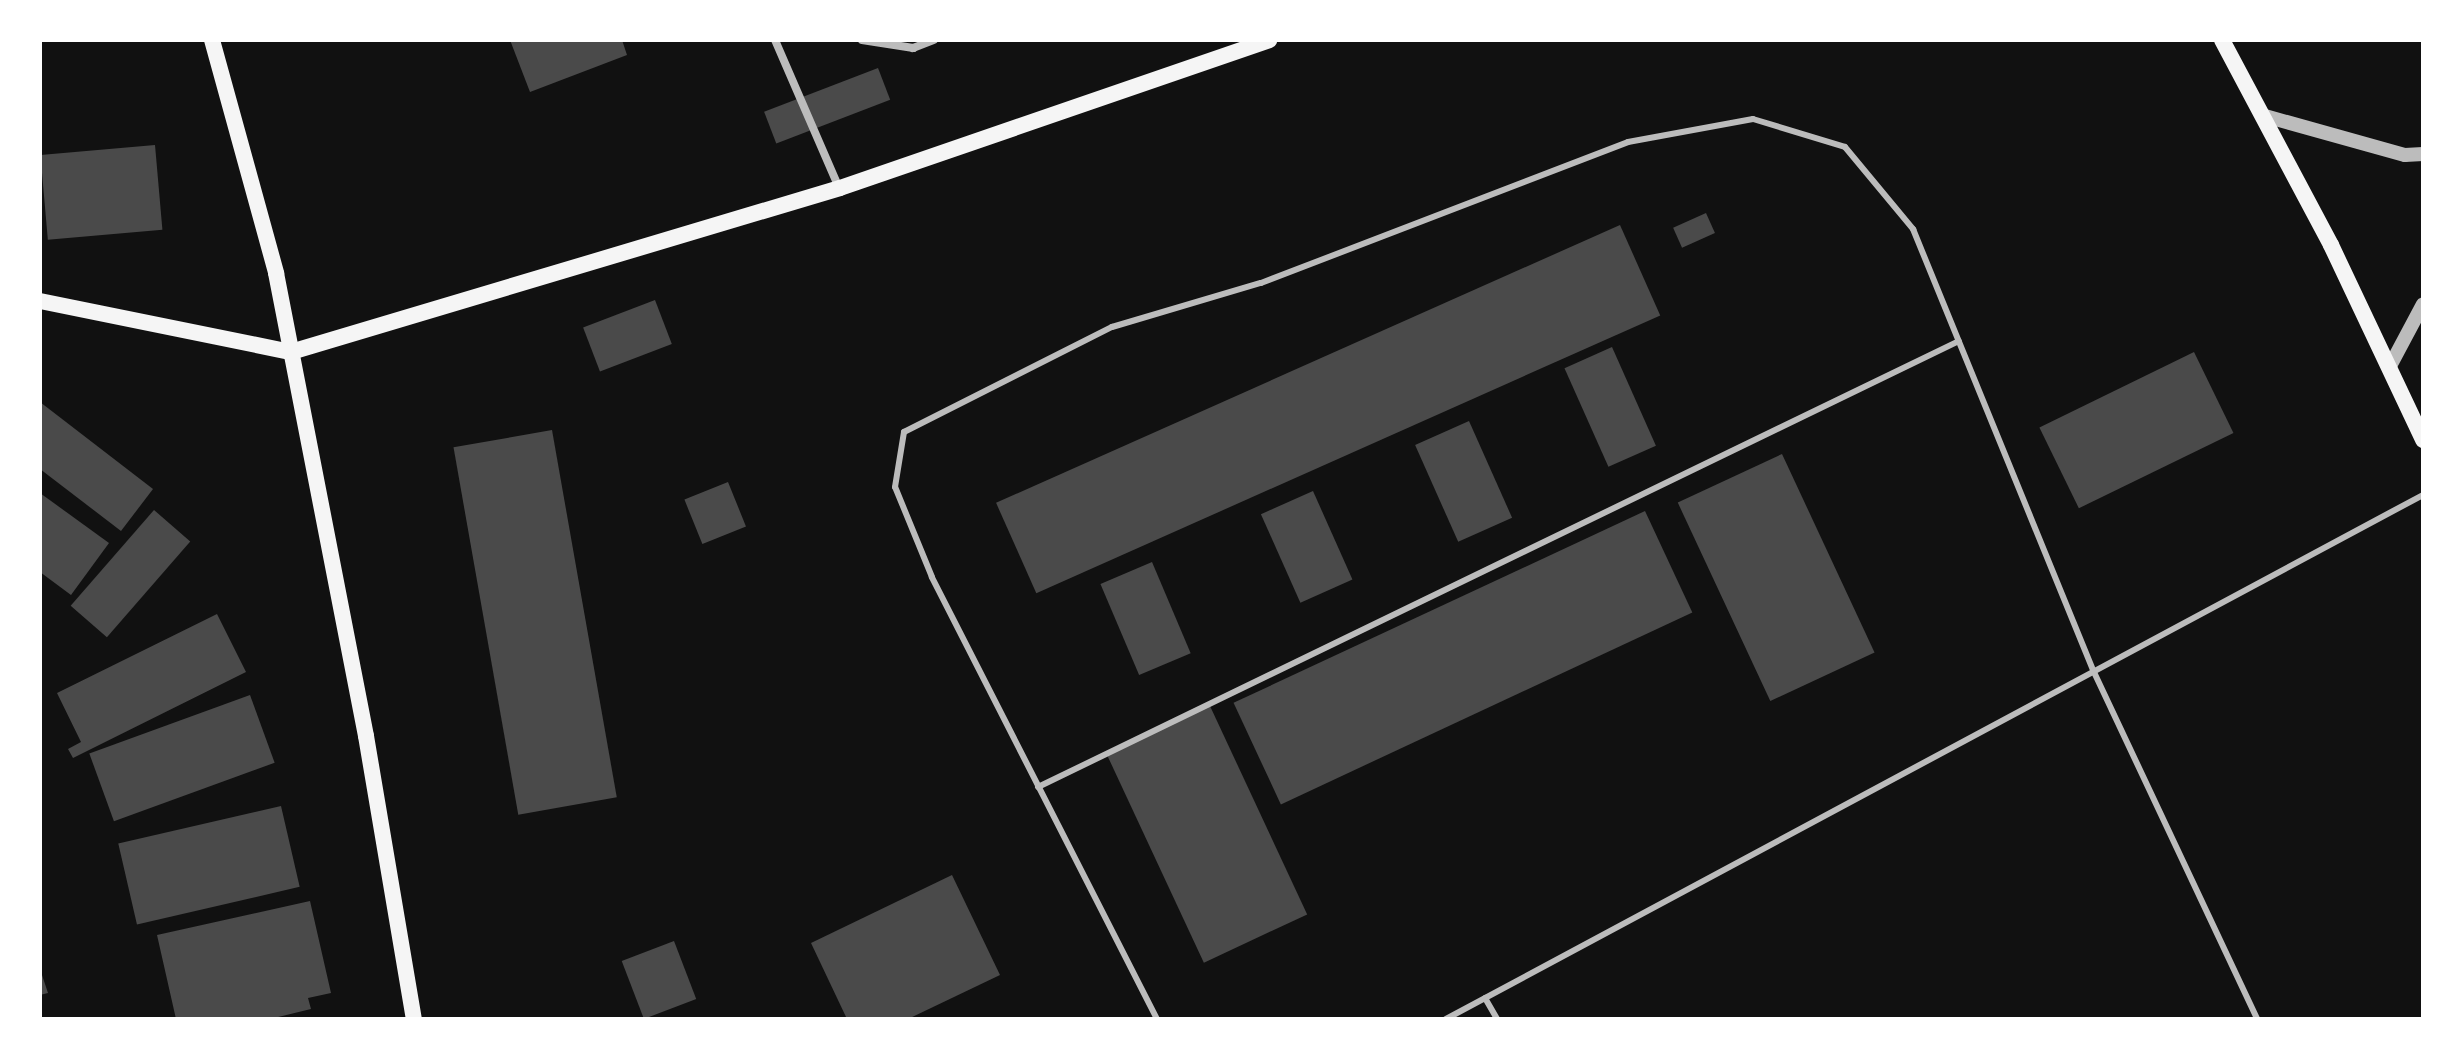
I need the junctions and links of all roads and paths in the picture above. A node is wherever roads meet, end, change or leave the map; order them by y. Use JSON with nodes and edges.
{"nodes":[{"id":1,"x":212,"y":40,"type":"edge"},
{"id":2,"x":775,"y":40,"type":"edge"},
{"id":3,"x":862,"y":40,"type":"edge"},
{"id":4,"x":934,"y":40,"type":"edge"},
{"id":5,"x":1269,"y":40,"type":"edge"},
{"id":6,"x":2222,"y":40,"type":"edge"},
{"id":7,"x":2265,"y":116,"type":"junction"},
{"id":8,"x":2423,"y":154,"type":"edge"},
{"id":9,"x":840,"y":188,"type":"junction"},
{"id":10,"x":40,"y":301,"type":"edge"},
{"id":11,"x":2423,"y":304,"type":"edge"},
{"id":12,"x":1959,"y":341,"type":"junction"},
{"id":13,"x":291,"y":352,"type":"junction"},
{"id":14,"x":2389,"y":368,"type":"junction"},
{"id":15,"x":2423,"y":440,"type":"edge"},
{"id":16,"x":2423,"y":495,"type":"edge"},
{"id":17,"x":2093,"y":670,"type":"junction"},
{"id":18,"x":1038,"y":787,"type":"junction"},
{"id":19,"x":1485,"y":998,"type":"junction"},
{"id":20,"x":414,"y":1019,"type":"edge"},
{"id":21,"x":1157,"y":1019,"type":"edge"},
{"id":22,"x":1446,"y":1019,"type":"edge"},
{"id":23,"x":1497,"y":1019,"type":"edge"},
{"id":24,"x":2257,"y":1019,"type":"edge"}],
"edges":[{"from":1,"to":13,"type":"main road"},
{"from":2,"to":9,"type":"street"},
{"from":3,"to":4,"type":"street"},
{"from":5,"to":9,"type":"main road"},
{"from":6,"to":7,"type":"main road"},
{"from":7,"to":8,"type":"street"},
{"from":7,"to":14,"type":"main road"},
{"from":9,"to":13,"type":"main road"},
{"from":10,"to":13,"type":"main road"},
{"from":11,"to":14,"type":"street"},
{"from":12,"to":17,"type":"lane"},
{"from":12,"to":18,"type":"lane"},
{"from":12,"to":18,"type":"lane"},
{"from":13,"to":20,"type":"main road"},
{"from":14,"to":15,"type":"main road"},
{"from":16,"to":17,"type":"lane"},
{"from":17,"to":19,"type":"lane"},
{"from":17,"to":24,"type":"lane"},
{"from":18,"to":21,"type":"lane"},
{"from":19,"to":22,"type":"lane"},
{"from":19,"to":23,"type":"lane"}]}
